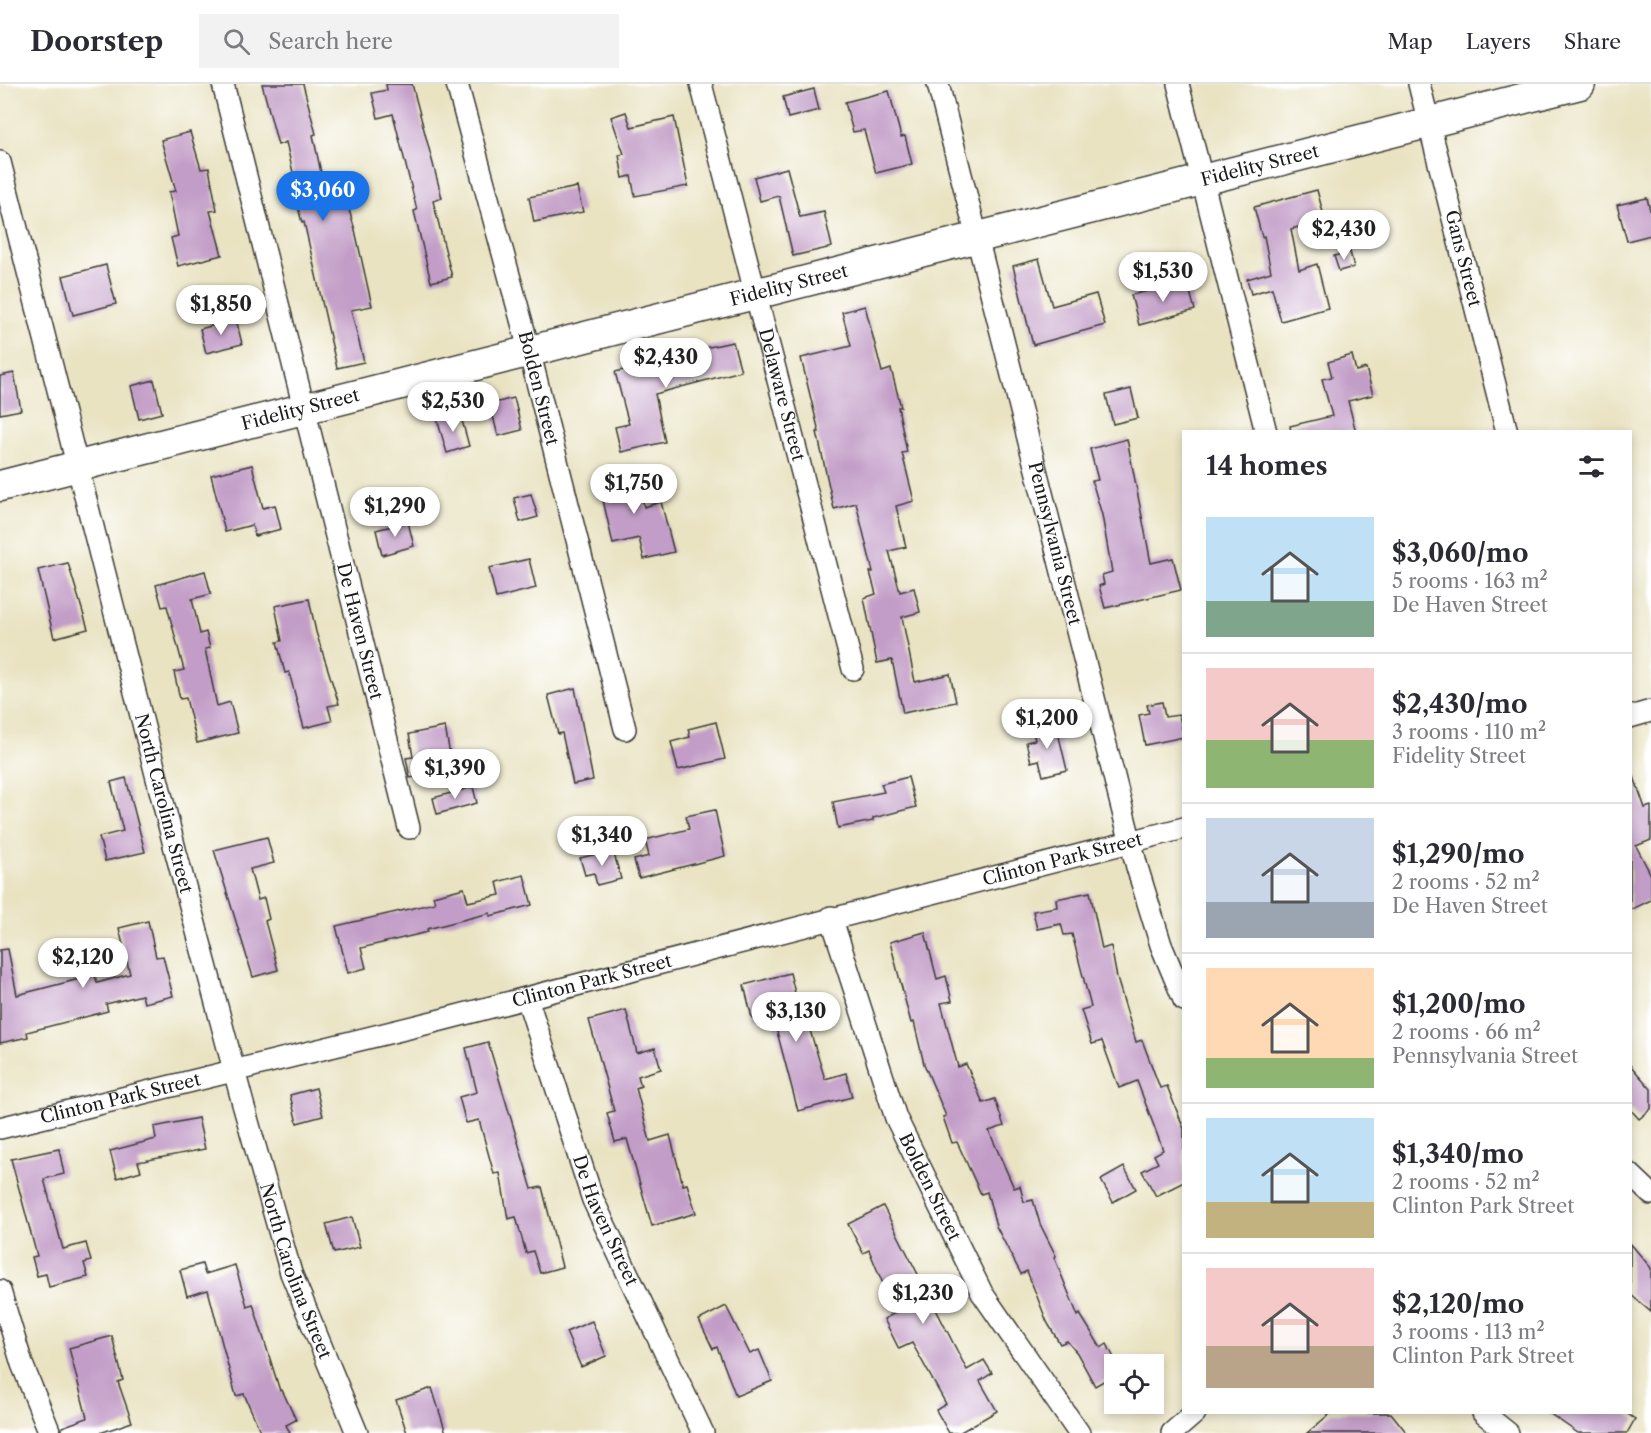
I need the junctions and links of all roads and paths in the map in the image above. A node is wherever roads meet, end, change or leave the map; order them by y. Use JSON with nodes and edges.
{"nodes":[{"id":1,"x":223,"y":84,"type":"edge"},
{"id":2,"x":458,"y":84,"type":"edge"},
{"id":3,"x":701,"y":84,"type":"edge"},
{"id":4,"x":938,"y":84,"type":"edge"},
{"id":5,"x":1178,"y":84,"type":"edge"},
{"id":6,"x":1419,"y":84,"type":"edge"},
{"id":7,"x":1580,"y":84,"type":"edge"},
{"id":8,"x":1428,"y":121,"type":"junction"},
{"id":9,"x":0,"y":162,"type":"edge"},
{"id":10,"x":1202,"y":181,"type":"junction"},
{"id":11,"x":976,"y":239,"type":"junction"},
{"id":12,"x":754,"y":293,"type":"junction"},
{"id":13,"x":529,"y":350,"type":"junction"},
{"id":14,"x":304,"y":407,"type":"junction"},
{"id":15,"x":1265,"y":430,"type":"edge"},
{"id":16,"x":1506,"y":430,"type":"edge"},
{"id":17,"x":79,"y":467,"type":"junction"},
{"id":18,"x":0,"y":486,"type":"edge"},
{"id":19,"x":853,"y":669,"type":"dead end"},
{"id":20,"x":1651,"y":711,"type":"edge"},
{"id":21,"x":1632,"y":716,"type":"edge"},
{"id":22,"x":625,"y":729,"type":"dead end"},
{"id":23,"x":410,"y":828,"type":"dead end"},
{"id":24,"x":1182,"y":828,"type":"edge"},
{"id":25,"x":1130,"y":841,"type":"junction"},
{"id":26,"x":831,"y":917,"type":"junction"},
{"id":27,"x":1182,"y":995,"type":"edge"},
{"id":28,"x":527,"y":998,"type":"junction"},
{"id":29,"x":235,"y":1071,"type":"junction"},
{"id":30,"x":0,"y":1128,"type":"edge"},
{"id":31,"x":1632,"y":1176,"type":"edge"},
{"id":32,"x":1651,"y":1194,"type":"edge"},
{"id":33,"x":0,"y":1291,"type":"edge"},
{"id":34,"x":1194,"y":1414,"type":"edge"},
{"id":35,"x":1484,"y":1414,"type":"edge"},
{"id":36,"x":50,"y":1433,"type":"edge"},
{"id":37,"x":357,"y":1433,"type":"edge"},
{"id":38,"x":703,"y":1433,"type":"edge"},
{"id":39,"x":1079,"y":1433,"type":"edge"},
{"id":40,"x":1172,"y":1433,"type":"edge"},
{"id":41,"x":1508,"y":1433,"type":"edge"}],
"edges":[{"from":1,"to":14,"type":"street","name":"De Haven Street"},
{"from":2,"to":13,"type":"street","name":"Bolden Street"},
{"from":3,"to":12,"type":"street","name":"Delaware Street"},
{"from":4,"to":11,"type":"street","name":"Pennsylvania Street"},
{"from":5,"to":10,"type":"street"},
{"from":6,"to":8,"type":"street","name":"Gans Street"},
{"from":7,"to":8,"type":"main road","name":"Fidelity Street"},
{"from":8,"to":10,"type":"main road","name":"Fidelity Street"},
{"from":8,"to":16,"type":"street","name":"Gans Street"},
{"from":9,"to":17,"type":"street","name":"North Carolina Street"},
{"from":10,"to":11,"type":"main road","name":"Fidelity Street"},
{"from":10,"to":15,"type":"street"},
{"from":11,"to":12,"type":"main road","name":"Fidelity Street"},
{"from":11,"to":25,"type":"street","name":"Pennsylvania Street"},
{"from":12,"to":13,"type":"main road","name":"Fidelity Street"},
{"from":12,"to":19,"type":"street","name":"Delaware Street"},
{"from":13,"to":14,"type":"main road","name":"Fidelity Street"},
{"from":13,"to":22,"type":"street","name":"Bolden Street"},
{"from":14,"to":17,"type":"main road","name":"Fidelity Street"},
{"from":14,"to":23,"type":"street","name":"De Haven Street"},
{"from":17,"to":18,"type":"main road","name":"Fidelity Street"},
{"from":17,"to":29,"type":"street","name":"North Carolina Street"},
{"from":20,"to":21,"type":"street"},
{"from":24,"to":25,"type":"street","name":"Clinton Park Street"},
{"from":25,"to":26,"type":"street","name":"Clinton Park Street"},
{"from":25,"to":27,"type":"street","name":"Pennsylvania Street"},
{"from":26,"to":28,"type":"street","name":"Clinton Park Street"},
{"from":26,"to":39,"type":"street","name":"Bolden Street"},
{"from":28,"to":29,"type":"street","name":"Clinton Park Street"},
{"from":28,"to":38,"type":"street","name":"De Haven Street"},
{"from":29,"to":30,"type":"street","name":"Clinton Park Street"},
{"from":29,"to":37,"type":"street","name":"North Carolina Street"},
{"from":31,"to":32,"type":"street"},
{"from":33,"to":36,"type":"street"},
{"from":34,"to":40,"type":"street"},
{"from":35,"to":41,"type":"street"}]}
